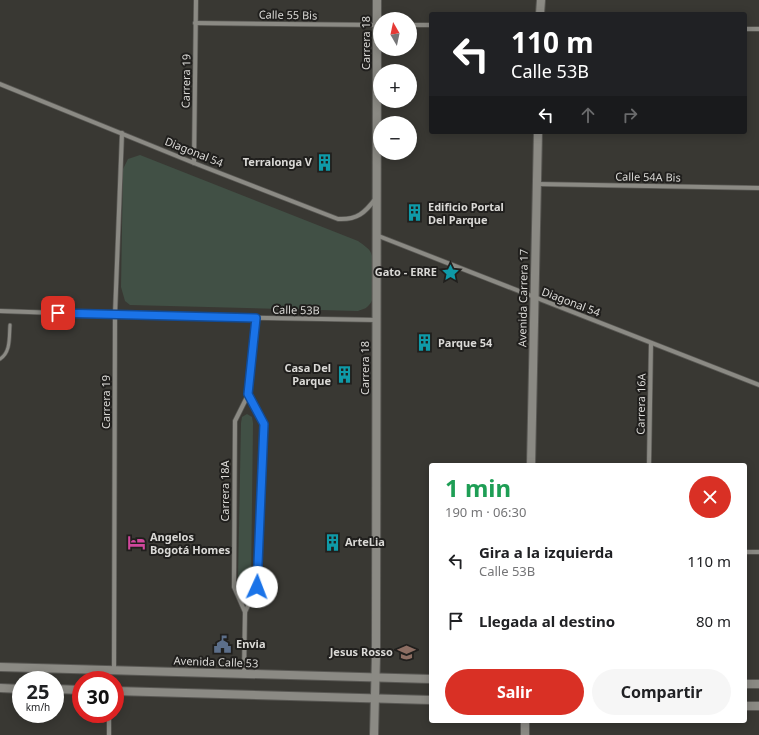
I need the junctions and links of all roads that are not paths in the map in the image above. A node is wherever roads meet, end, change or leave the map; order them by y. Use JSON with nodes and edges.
{"nodes":[{"id":1,"x":196,"y":0,"type":"edge"},
{"id":2,"x":377,"y":0,"type":"edge"},
{"id":3,"x":541,"y":0,"type":"edge"},
{"id":4,"x":377,"y":12,"type":"edge"},
{"id":5,"x":540,"y":12,"type":"edge"},
{"id":6,"x":196,"y":23,"type":"junction"},
{"id":7,"x":373,"y":25,"type":"edge"},
{"id":8,"x":417,"y":25,"type":"edge"},
{"id":9,"x":429,"y":26,"type":"edge"},
{"id":10,"x":747,"y":29,"type":"edge"},
{"id":11,"x":759,"y":29,"type":"edge"},
{"id":12,"x":378,"y":56,"type":"edge"},
{"id":13,"x":0,"y":84,"type":"edge"},
{"id":14,"x":122,"y":133,"type":"junction"},
{"id":15,"x":538,"y":134,"type":"edge"},
{"id":16,"x":194,"y":163,"type":"junction"},
{"id":17,"x":537,"y":184,"type":"junction"},
{"id":18,"x":759,"y":188,"type":"edge"},
{"id":19,"x":376,"y":198,"type":"junction"},
{"id":20,"x":376,"y":235,"type":"junction"},
{"id":21,"x":534,"y":297,"type":"junction"},
{"id":22,"x":0,"y":311,"type":"edge"},
{"id":23,"x":115,"y":315,"type":"junction"},
{"id":24,"x":256,"y":318,"type":"junction"},
{"id":25,"x":376,"y":320,"type":"junction"},
{"id":26,"x":10,"y":325,"type":"dead end"},
{"id":27,"x":651,"y":343,"type":"junction"},
{"id":28,"x":0,"y":360,"type":"edge"},
{"id":29,"x":759,"y":385,"type":"edge"},
{"id":30,"x":248,"y":394,"type":"junction"},
{"id":31,"x":531,"y":463,"type":"edge"},
{"id":32,"x":649,"y":463,"type":"edge"},
{"id":33,"x":747,"y":552,"type":"edge"},
{"id":34,"x":759,"y":552,"type":"edge"},
{"id":35,"x":245,"y":612,"type":"junction"},
{"id":36,"x":0,"y":667,"type":"edge"},
{"id":37,"x":114,"y":671,"type":"joint"},
{"id":38,"x":124,"y":671,"type":"edge"},
{"id":39,"x":244,"y":674,"type":"junction"},
{"id":40,"x":376,"y":678,"type":"junction"},
{"id":41,"x":429,"y":679,"type":"edge"},
{"id":42,"x":747,"y":684,"type":"edge"},
{"id":43,"x":759,"y":684,"type":"edge"},
{"id":44,"x":0,"y":688,"type":"edge"},
{"id":45,"x":12,"y":688,"type":"edge"},
{"id":46,"x":124,"y":691,"type":"edge"},
{"id":47,"x":375,"y":699,"type":"junction"},
{"id":48,"x":429,"y":700,"type":"edge"},
{"id":49,"x":747,"y":706,"type":"edge"},
{"id":50,"x":759,"y":706,"type":"edge"},
{"id":51,"x":109,"y":723,"type":"edge"},
{"id":52,"x":525,"y":723,"type":"edge"},
{"id":53,"x":109,"y":735,"type":"edge"},
{"id":54,"x":374,"y":735,"type":"edge"},
{"id":55,"x":525,"y":735,"type":"edge"}],
"edges":[{"from":1,"to":6,"type":"street","name":"Carrera 19"},
{"from":2,"to":4,"type":"main road","name":"Carrera 18"},
{"from":3,"to":5,"type":"main road"},
{"from":6,"to":7,"type":"street","name":"Calle 55 Bis"},
{"from":6,"to":16,"type":"street","name":"Carrera 19"},
{"from":8,"to":9,"type":"street"},
{"from":10,"to":11,"type":"street"},
{"from":12,"to":19,"type":"main road","name":"Carrera 18"},
{"from":13,"to":14,"type":"street","name":"Diagonal 54"},
{"from":14,"to":16,"type":"street","name":"Diagonal 54"},
{"from":14,"to":23,"type":"street","name":"Carrera 19"},
{"from":15,"to":17,"type":"main road","name":"Avenida Carrera 17"},
{"from":16,"to":19,"type":"street","name":"Diagonal 54"},
{"from":17,"to":18,"type":"street","name":"Calle 54A Bis"},
{"from":17,"to":21,"type":"main road","name":"Avenida Carrera 17"},
{"from":19,"to":20,"type":"main road","name":"Carrera 18"},
{"from":20,"to":21,"type":"street","name":"Diagonal 54"},
{"from":20,"to":25,"type":"main road","name":"Carrera 18"},
{"from":21,"to":27,"type":"street","name":"Diagonal 54"},
{"from":21,"to":31,"type":"main road","name":"Avenida Carrera 17"},
{"from":22,"to":23,"type":"street","name":"Calle 53B"},
{"from":23,"to":24,"type":"street","name":"Calle 53B"},
{"from":23,"to":37,"type":"street","name":"Carrera 19"},
{"from":24,"to":25,"type":"street","name":"Calle 53B"},
{"from":24,"to":30,"type":"street","name":"Carrera 18A"},
{"from":25,"to":40,"type":"main road","name":"Carrera 18"},
{"from":26,"to":28,"type":"lane"},
{"from":27,"to":29,"type":"street","name":"Diagonal 54"},
{"from":27,"to":32,"type":"street","name":"Carrera 16A"},
{"from":30,"to":35,"type":"street","name":"Carrera 18A"},
{"from":30,"to":35,"type":"street","name":"Carrera 18A"},
{"from":33,"to":34,"type":"street"},
{"from":35,"to":39,"type":"street","name":"Carrera 18A"},
{"from":36,"to":37,"type":"main road","name":"Avenida Calle 53"},
{"from":38,"to":39,"type":"main road","name":"Avenida Calle 53"},
{"from":39,"to":40,"type":"main road","name":"Avenida Calle 53"},
{"from":40,"to":41,"type":"main road","name":"Avenida Calle 53"},
{"from":40,"to":47,"type":"main road","name":"Carrera 18"},
{"from":42,"to":43,"type":"main road"},
{"from":44,"to":45,"type":"main road"},
{"from":46,"to":47,"type":"main road"},
{"from":47,"to":48,"type":"main road"},
{"from":47,"to":54,"type":"main road","name":"Carrera 18"},
{"from":49,"to":50,"type":"main road"},
{"from":51,"to":53,"type":"street"},
{"from":52,"to":55,"type":"main road"}]}
